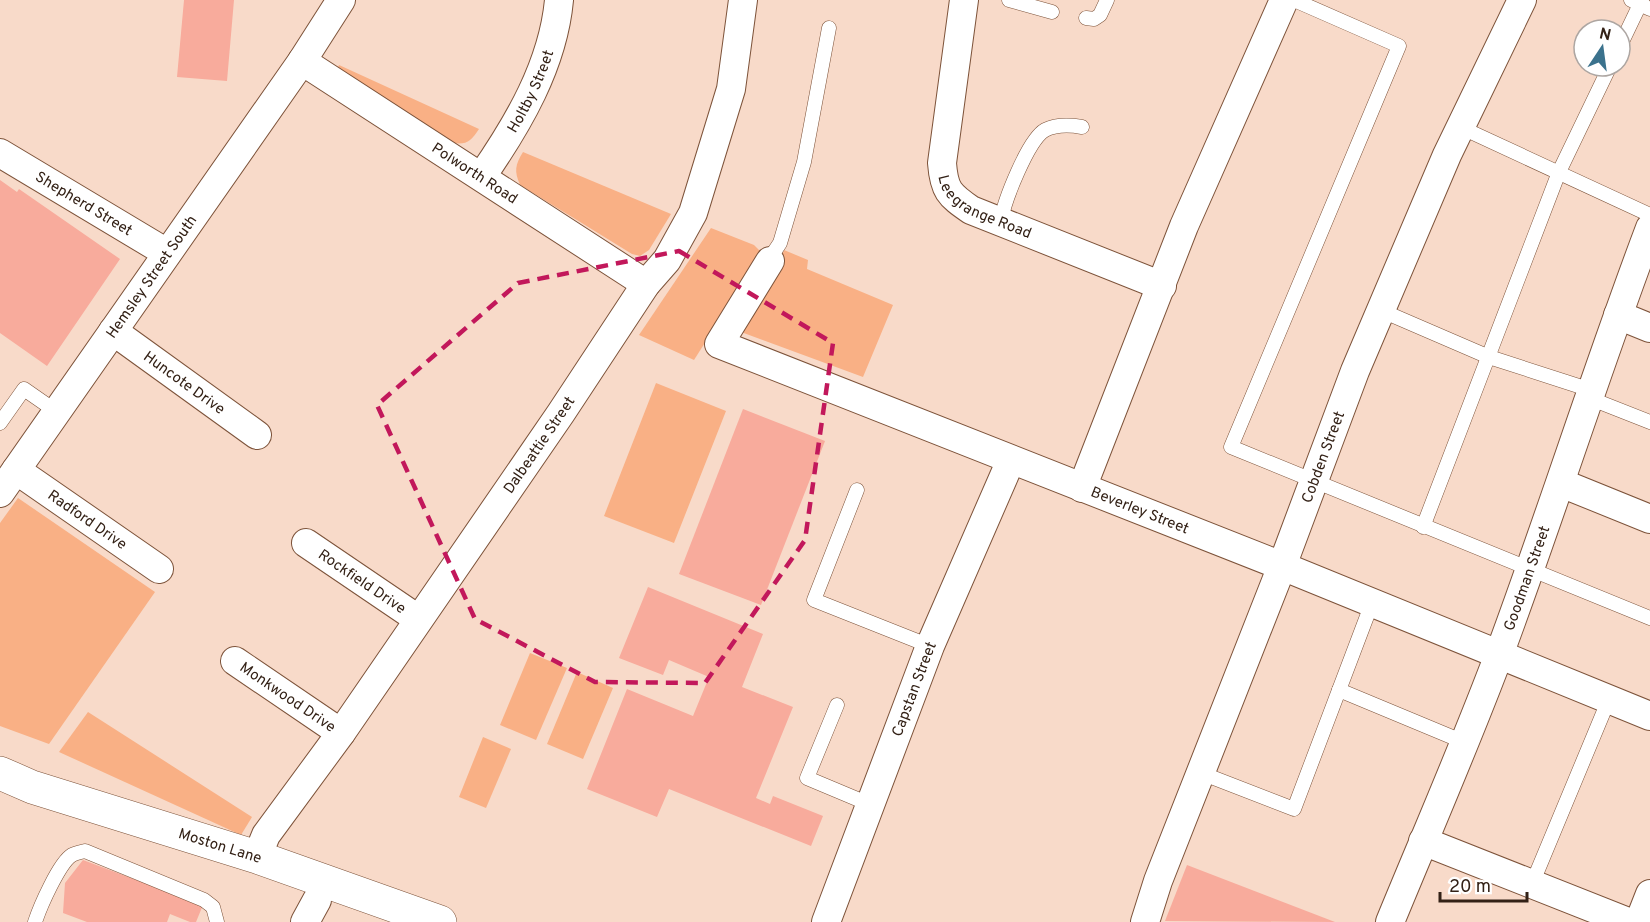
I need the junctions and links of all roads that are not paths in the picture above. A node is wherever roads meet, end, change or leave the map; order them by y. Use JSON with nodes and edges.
{"nodes":[{"id":1,"x":341,"y":0,"type":"edge"},
{"id":2,"x":559,"y":0,"type":"edge"},
{"id":3,"x":744,"y":0,"type":"edge"},
{"id":4,"x":964,"y":0,"type":"edge"},
{"id":5,"x":1009,"y":0,"type":"edge"},
{"id":6,"x":1107,"y":0,"type":"edge"},
{"id":7,"x":1522,"y":0,"type":"edge"},
{"id":8,"x":1286,"y":3,"type":"edge"},
{"id":9,"x":1641,"y":3,"type":"edge"},
{"id":10,"x":1052,"y":12,"type":"dead end"},
{"id":11,"x":1086,"y":18,"type":"dead end"},
{"id":12,"x":1632,"y":21,"type":"edge"},
{"id":13,"x":830,"y":28,"type":"dead end"},
{"id":14,"x":302,"y":61,"type":"junction"},
{"id":15,"x":1604,"y":78,"type":"edge"},
{"id":16,"x":1082,"y":127,"type":"dead end"},
{"id":17,"x":1461,"y":127,"type":"junction"},
{"id":18,"x":0,"y":153,"type":"edge"},
{"id":19,"x":1559,"y":172,"type":"junction"},
{"id":20,"x":482,"y":176,"type":"junction"},
{"id":21,"x":1650,"y":215,"type":"edge"},
{"id":22,"x":1001,"y":221,"type":"junction"},
{"id":23,"x":1650,"y":228,"type":"edge"},
{"id":24,"x":166,"y":253,"type":"junction"},
{"id":25,"x":772,"y":257,"type":"joint"},
{"id":26,"x":646,"y":284,"type":"junction"},
{"id":27,"x":1162,"y":286,"type":"junction"},
{"id":28,"x":1380,"y":310,"type":"junction"},
{"id":29,"x":1618,"y":315,"type":"junction"},
{"id":30,"x":1650,"y":328,"type":"edge"},
{"id":31,"x":113,"y":331,"type":"junction"},
{"id":32,"x":1489,"y":357,"type":"junction"},
{"id":33,"x":1590,"y":394,"type":"junction"},
{"id":34,"x":57,"y":412,"type":"junction"},
{"id":35,"x":1650,"y":422,"type":"edge"},
{"id":36,"x":0,"y":423,"type":"edge"},
{"id":37,"x":257,"y":435,"type":"dead end"},
{"id":38,"x":1011,"y":460,"type":"junction"},
{"id":39,"x":16,"y":470,"type":"junction"},
{"id":40,"x":1313,"y":482,"type":"junction"},
{"id":41,"x":1562,"y":483,"type":"junction"},
{"id":42,"x":1082,"y":488,"type":"junction"},
{"id":43,"x":857,"y":489,"type":"dead end"},
{"id":44,"x":0,"y":493,"type":"edge"},
{"id":45,"x":1650,"y":519,"type":"edge"},
{"id":46,"x":1423,"y":527,"type":"junction"},
{"id":47,"x":306,"y":543,"type":"dead end"},
{"id":48,"x":1282,"y":566,"type":"junction"},
{"id":49,"x":159,"y":569,"type":"dead end"},
{"id":50,"x":1530,"y":570,"type":"junction"},
{"id":51,"x":1372,"y":603,"type":"junction"},
{"id":52,"x":1650,"y":618,"type":"edge"},
{"id":53,"x":418,"y":619,"type":"junction"},
{"id":54,"x":930,"y":646,"type":"junction"},
{"id":55,"x":1499,"y":655,"type":"junction"},
{"id":56,"x":235,"y":661,"type":"dead end"},
{"id":57,"x":1339,"y":690,"type":"junction"},
{"id":58,"x":1609,"y":699,"type":"junction"},
{"id":59,"x":837,"y":705,"type":"dead end"},
{"id":60,"x":1650,"y":716,"type":"edge"},
{"id":61,"x":341,"y":733,"type":"junction"},
{"id":62,"x":1464,"y":742,"type":"junction"},
{"id":63,"x":1201,"y":773,"type":"junction"},
{"id":64,"x":1,"y":780,"type":"edge"},
{"id":65,"x":869,"y":804,"type":"junction"},
{"id":66,"x":1423,"y":841,"type":"junction"},
{"id":67,"x":257,"y":857,"type":"junction"},
{"id":68,"x":1532,"y":884,"type":"junction"},
{"id":69,"x":35,"y":922,"type":"edge"},
{"id":70,"x":217,"y":922,"type":"edge"},
{"id":71,"x":440,"y":922,"type":"edge"},
{"id":72,"x":826,"y":922,"type":"edge"},
{"id":73,"x":1145,"y":922,"type":"edge"},
{"id":74,"x":1390,"y":922,"type":"edge"},
{"id":75,"x":1628,"y":922,"type":"edge"}],
"edges":[{"from":1,"to":14,"type":"street","name":"Hemsley Street South"},
{"from":2,"to":20,"type":"street","name":"Holtby Street"},
{"from":3,"to":26,"type":"street","name":"Dalbeattie Street"},
{"from":4,"to":22,"type":"street","name":"Leegrange Road"},
{"from":5,"to":10,"type":"lane"},
{"from":6,"to":11,"type":"lane"},
{"from":7,"to":17,"type":"street","name":"Cobden Street"},
{"from":8,"to":27,"type":"street"},
{"from":8,"to":40,"type":"lane"},
{"from":9,"to":12,"type":"lane"},
{"from":13,"to":25,"type":"lane"},
{"from":14,"to":20,"type":"street","name":"Polworth Road"},
{"from":14,"to":24,"type":"street","name":"Hemsley Street South"},
{"from":15,"to":19,"type":"lane"},
{"from":16,"to":22,"type":"lane"},
{"from":17,"to":19,"type":"lane"},
{"from":17,"to":28,"type":"street","name":"Cobden Street"},
{"from":18,"to":24,"type":"street","name":"Shepherd Street"},
{"from":19,"to":21,"type":"lane"},
{"from":19,"to":32,"type":"lane"},
{"from":20,"to":26,"type":"street","name":"Polworth Road"},
{"from":22,"to":27,"type":"street","name":"Leegrange Road"},
{"from":23,"to":29,"type":"street","name":"Goodman Street"},
{"from":24,"to":31,"type":"street","name":"Hemsley Street South"},
{"from":25,"to":38,"type":"street","name":"Beverley Street"},
{"from":26,"to":53,"type":"street","name":"Dalbeattie Street"},
{"from":27,"to":42,"type":"street"},
{"from":28,"to":32,"type":"lane"},
{"from":28,"to":40,"type":"street","name":"Cobden Street"},
{"from":29,"to":30,"type":"street"},
{"from":29,"to":33,"type":"street","name":"Goodman Street"},
{"from":31,"to":34,"type":"street","name":"Hemsley Street South"},
{"from":31,"to":37,"type":"street","name":"Huncote Drive"},
{"from":32,"to":33,"type":"lane"},
{"from":32,"to":46,"type":"lane"},
{"from":33,"to":35,"type":"lane"},
{"from":33,"to":41,"type":"street","name":"Goodman Street"},
{"from":34,"to":36,"type":"lane"},
{"from":34,"to":39,"type":"street","name":"Hemsley Street South"},
{"from":38,"to":42,"type":"street","name":"Beverley Street"},
{"from":38,"to":54,"type":"street","name":"Capstan Street"},
{"from":39,"to":44,"type":"street","name":"Hemsley Street South"},
{"from":39,"to":49,"type":"street","name":"Radford Drive"},
{"from":40,"to":46,"type":"lane"},
{"from":40,"to":48,"type":"street","name":"Cobden Street"},
{"from":41,"to":45,"type":"street"},
{"from":41,"to":50,"type":"street","name":"Goodman Street"},
{"from":42,"to":48,"type":"street","name":"Beverley Street"},
{"from":43,"to":54,"type":"lane"},
{"from":46,"to":50,"type":"lane"},
{"from":47,"to":53,"type":"street","name":"Rockfield Drive"},
{"from":48,"to":51,"type":"street","name":"Beverley Street"},
{"from":48,"to":63,"type":"street","name":"Cobden Street"},
{"from":50,"to":52,"type":"lane"},
{"from":50,"to":55,"type":"street","name":"Goodman Street"},
{"from":51,"to":55,"type":"street","name":"Beverley Street"},
{"from":51,"to":57,"type":"lane"},
{"from":53,"to":61,"type":"street","name":"Dalbeattie Street"},
{"from":54,"to":65,"type":"street","name":"Capstan Street"},
{"from":55,"to":58,"type":"street","name":"Beverley Street"},
{"from":55,"to":62,"type":"street","name":"Goodman Street"},
{"from":56,"to":61,"type":"street","name":"Monkwood Drive"},
{"from":57,"to":62,"type":"lane"},
{"from":57,"to":63,"type":"lane"},
{"from":58,"to":60,"type":"street","name":"Beverley Street"},
{"from":58,"to":68,"type":"lane"},
{"from":59,"to":65,"type":"lane"},
{"from":61,"to":67,"type":"street","name":"Dalbeattie Street"},
{"from":62,"to":66,"type":"street","name":"Goodman Street"},
{"from":63,"to":73,"type":"street","name":"Cobden Street"},
{"from":64,"to":67,"type":"street","name":"Moston Lane"},
{"from":65,"to":72,"type":"street","name":"Capstan Street"},
{"from":66,"to":68,"type":"street"},
{"from":66,"to":74,"type":"street","name":"Goodman Street"},
{"from":67,"to":71,"type":"street","name":"Moston Lane"},
{"from":68,"to":75,"type":"street"},
{"from":69,"to":70,"type":"lane"}]}
